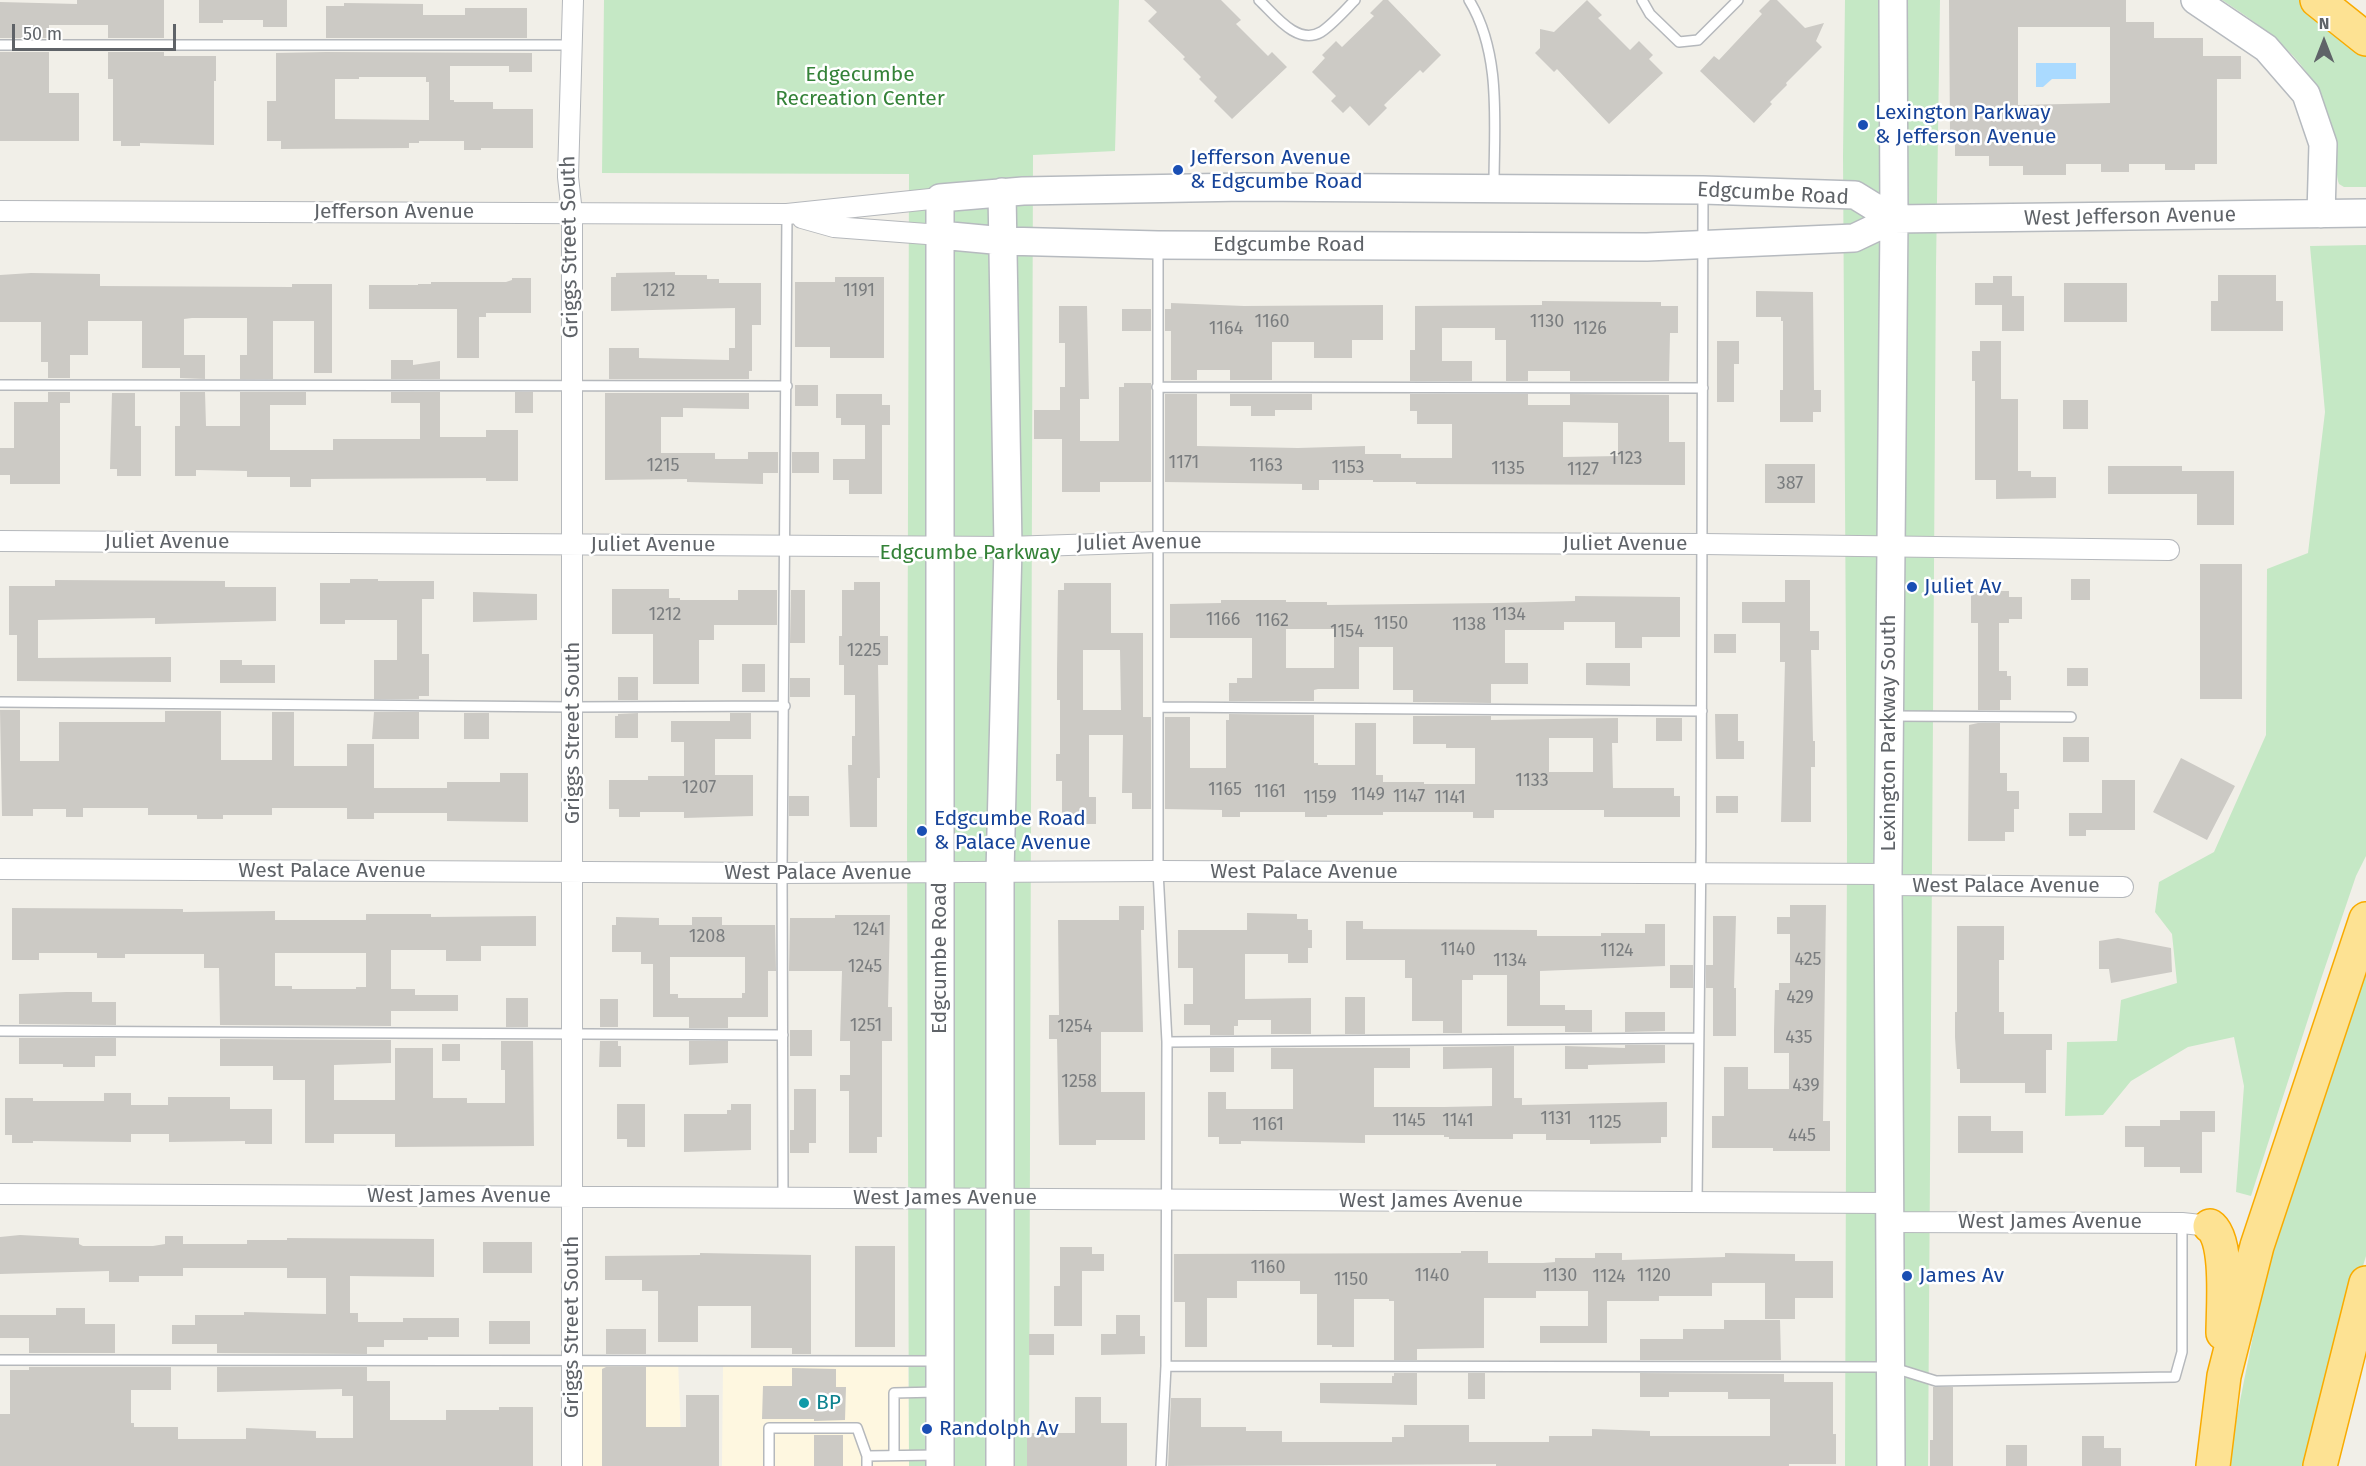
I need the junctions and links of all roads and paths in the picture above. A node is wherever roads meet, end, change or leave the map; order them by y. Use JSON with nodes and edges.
{"nodes":[{"id":1,"x":573,"y":0,"type":"edge"},
{"id":2,"x":1259,"y":0,"type":"edge"},
{"id":3,"x":1355,"y":0,"type":"edge"},
{"id":4,"x":1469,"y":0,"type":"edge"},
{"id":5,"x":1642,"y":0,"type":"edge"},
{"id":6,"x":1738,"y":0,"type":"edge"},
{"id":7,"x":1893,"y":0,"type":"edge"},
{"id":8,"x":2195,"y":0,"type":"edge"},
{"id":9,"x":2318,"y":0,"type":"edge"},
{"id":10,"x":2366,"y":39,"type":"edge"},
{"id":11,"x":0,"y":45,"type":"edge"},
{"id":12,"x":572,"y":45,"type":"junction"},
{"id":13,"x":1494,"y":188,"type":"junction"},
{"id":14,"x":1703,"y":190,"type":"junction"},
{"id":15,"x":1002,"y":192,"type":"junction"},
{"id":16,"x":940,"y":198,"type":"junction"},
{"id":17,"x":0,"y":211,"type":"edge"},
{"id":18,"x":572,"y":213,"type":"junction"},
{"id":19,"x":2366,"y":213,"type":"edge"},
{"id":20,"x":787,"y":214,"type":"junction"},
{"id":21,"x":2321,"y":214,"type":"junction"},
{"id":22,"x":1894,"y":219,"type":"junction"},
{"id":23,"x":940,"y":235,"type":"junction"},
{"id":24,"x":1004,"y":241,"type":"junction"},
{"id":25,"x":1158,"y":244,"type":"junction"},
{"id":26,"x":1703,"y":244,"type":"junction"},
{"id":27,"x":0,"y":385,"type":"edge"},
{"id":28,"x":571,"y":385,"type":"junction"},
{"id":29,"x":787,"y":386,"type":"junction"},
{"id":30,"x":1157,"y":387,"type":"junction"},
{"id":31,"x":1703,"y":388,"type":"junction"},
{"id":32,"x":0,"y":541,"type":"edge"},
{"id":33,"x":1158,"y":542,"type":"junction"},
{"id":34,"x":573,"y":544,"type":"junction"},
{"id":35,"x":1702,"y":544,"type":"junction"},
{"id":36,"x":786,"y":546,"type":"junction"},
{"id":37,"x":939,"y":546,"type":"junction"},
{"id":38,"x":1890,"y":546,"type":"junction"},
{"id":39,"x":1008,"y":547,"type":"junction"},
{"id":40,"x":2169,"y":550,"type":"dead end"},
{"id":41,"x":0,"y":702,"type":"edge"},
{"id":42,"x":785,"y":706,"type":"junction"},
{"id":43,"x":573,"y":707,"type":"junction"},
{"id":44,"x":1160,"y":707,"type":"junction"},
{"id":45,"x":1702,"y":711,"type":"junction"},
{"id":46,"x":1889,"y":716,"type":"junction"},
{"id":47,"x":2071,"y":717,"type":"dead end"},
{"id":48,"x":0,"y":869,"type":"edge"},
{"id":49,"x":1158,"y":871,"type":"junction"},
{"id":50,"x":573,"y":872,"type":"junction"},
{"id":51,"x":941,"y":872,"type":"junction"},
{"id":52,"x":1000,"y":872,"type":"junction"},
{"id":53,"x":782,"y":873,"type":"junction"},
{"id":54,"x":1701,"y":873,"type":"junction"},
{"id":55,"x":1888,"y":879,"type":"junction"},
{"id":56,"x":2123,"y":887,"type":"dead end"},
{"id":57,"x":2366,"y":919,"type":"edge"},
{"id":58,"x":0,"y":1031,"type":"edge"},
{"id":59,"x":572,"y":1035,"type":"junction"},
{"id":60,"x":783,"y":1035,"type":"junction"},
{"id":61,"x":1697,"y":1038,"type":"junction"},
{"id":62,"x":1167,"y":1042,"type":"junction"},
{"id":63,"x":0,"y":1194,"type":"edge"},
{"id":64,"x":572,"y":1197,"type":"junction"},
{"id":65,"x":783,"y":1198,"type":"junction"},
{"id":66,"x":939,"y":1198,"type":"junction"},
{"id":67,"x":1000,"y":1199,"type":"junction"},
{"id":68,"x":1167,"y":1200,"type":"junction"},
{"id":69,"x":1697,"y":1202,"type":"junction"},
{"id":70,"x":1889,"y":1212,"type":"junction"},
{"id":71,"x":2196,"y":1224,"type":"junction"},
{"id":72,"x":2366,"y":1283,"type":"edge"},
{"id":73,"x":0,"y":1360,"type":"edge"},
{"id":74,"x":939,"y":1361,"type":"junction"},
{"id":75,"x":572,"y":1362,"type":"junction"},
{"id":76,"x":2366,"y":1363,"type":"edge"},
{"id":77,"x":1166,"y":1366,"type":"junction"},
{"id":78,"x":1891,"y":1366,"type":"junction"},
{"id":79,"x":2224,"y":1376,"type":"junction"},
{"id":80,"x":939,"y":1392,"type":"junction"},
{"id":81,"x":894,"y":1455,"type":"junction"},
{"id":82,"x":940,"y":1460,"type":"edge"},
{"id":83,"x":867,"y":1461,"type":"edge"},
{"id":84,"x":572,"y":1466,"type":"edge"},
{"id":85,"x":769,"y":1466,"type":"edge"},
{"id":86,"x":1000,"y":1466,"type":"edge"},
{"id":87,"x":1161,"y":1466,"type":"edge"},
{"id":88,"x":1891,"y":1466,"type":"edge"},
{"id":89,"x":2213,"y":1466,"type":"edge"},
{"id":90,"x":2320,"y":1466,"type":"edge"},
{"id":91,"x":2336,"y":1466,"type":"edge"}],
"edges":[{"from":1,"to":12,"type":"street","name":"Griggs Street South"},
{"from":2,"to":3,"type":"lane"},
{"from":4,"to":13,"type":"lane"},
{"from":5,"to":6,"type":"lane"},
{"from":7,"to":22,"type":"street","name":"Lexington Parkway South"},
{"from":8,"to":21,"type":"street"},
{"from":9,"to":10,"type":"highway"},
{"from":11,"to":12,"type":"lane"},
{"from":12,"to":18,"type":"street","name":"Griggs Street South"},
{"from":13,"to":14,"type":"street","name":"Edgcumbe Road"},
{"from":13,"to":15,"type":"street","name":"Edgcumbe Road"},
{"from":14,"to":22,"type":"street","name":"Edgcumbe Road"},
{"from":14,"to":26,"type":"lane"},
{"from":15,"to":16,"type":"street","name":"Edgcumbe Road"},
{"from":15,"to":24,"type":"street"},
{"from":16,"to":20,"type":"street","name":"Jefferson Avenue"},
{"from":16,"to":23,"type":"street","name":"Edgcumbe Road"},
{"from":17,"to":18,"type":"street","name":"Jefferson Avenue"},
{"from":18,"to":20,"type":"street","name":"Jefferson Avenue"},
{"from":18,"to":28,"type":"street","name":"Griggs Street South"},
{"from":19,"to":21,"type":"street","name":"West Jefferson Avenue"},
{"from":20,"to":23,"type":"street","name":"Jefferson Avenue"},
{"from":20,"to":29,"type":"lane"},
{"from":21,"to":22,"type":"street","name":"West Jefferson Avenue"},
{"from":22,"to":26,"type":"street","name":"Edgcumbe Road"},
{"from":22,"to":38,"type":"street","name":"Lexington Parkway South"},
{"from":23,"to":24,"type":"street","name":"Edgcumbe Road"},
{"from":23,"to":37,"type":"street","name":"Edgcumbe Road"},
{"from":24,"to":25,"type":"street","name":"Edgcumbe Road"},
{"from":24,"to":39,"type":"street"},
{"from":25,"to":26,"type":"street","name":"Edgcumbe Road"},
{"from":25,"to":30,"type":"lane"},
{"from":26,"to":31,"type":"lane"},
{"from":27,"to":28,"type":"lane"},
{"from":28,"to":29,"type":"lane"},
{"from":28,"to":34,"type":"street","name":"Griggs Street South"},
{"from":29,"to":36,"type":"lane"},
{"from":30,"to":31,"type":"lane"},
{"from":30,"to":33,"type":"lane"},
{"from":31,"to":35,"type":"lane"},
{"from":32,"to":34,"type":"street","name":"Juliet Avenue"},
{"from":33,"to":35,"type":"street","name":"Juliet Avenue"},
{"from":33,"to":39,"type":"street","name":"Juliet Avenue"},
{"from":33,"to":44,"type":"lane"},
{"from":34,"to":36,"type":"street","name":"Juliet Avenue"},
{"from":34,"to":43,"type":"street","name":"Griggs Street South"},
{"from":35,"to":38,"type":"street","name":"Juliet Avenue"},
{"from":35,"to":45,"type":"lane"},
{"from":36,"to":37,"type":"street","name":"Juliet Avenue"},
{"from":36,"to":42,"type":"lane"},
{"from":37,"to":39,"type":"street","name":"Juliet Avenue"},
{"from":37,"to":51,"type":"street","name":"Edgcumbe Road"},
{"from":38,"to":40,"type":"street","name":"Juliet Avenue"},
{"from":38,"to":46,"type":"street","name":"Lexington Parkway South"},
{"from":39,"to":52,"type":"street"},
{"from":41,"to":43,"type":"lane"},
{"from":42,"to":43,"type":"lane"},
{"from":42,"to":53,"type":"lane"},
{"from":43,"to":50,"type":"street","name":"Griggs Street South"},
{"from":44,"to":45,"type":"lane"},
{"from":44,"to":49,"type":"lane"},
{"from":45,"to":54,"type":"lane"},
{"from":46,"to":47,"type":"lane"},
{"from":46,"to":55,"type":"street","name":"Lexington Parkway South"},
{"from":48,"to":50,"type":"street","name":"West Palace Avenue"},
{"from":49,"to":52,"type":"street","name":"West Palace Avenue"},
{"from":49,"to":54,"type":"street","name":"West Palace Avenue"},
{"from":49,"to":62,"type":"lane"},
{"from":50,"to":53,"type":"street","name":"West Palace Avenue"},
{"from":50,"to":59,"type":"street","name":"Griggs Street South"},
{"from":51,"to":52,"type":"street","name":"West Palace Avenue"},
{"from":51,"to":53,"type":"street","name":"West Palace Avenue"},
{"from":51,"to":66,"type":"street","name":"Edgcumbe Road"},
{"from":52,"to":67,"type":"street"},
{"from":53,"to":60,"type":"lane"},
{"from":54,"to":55,"type":"street","name":"West Palace Avenue"},
{"from":54,"to":61,"type":"lane"},
{"from":55,"to":56,"type":"street","name":"West Palace Avenue"},
{"from":55,"to":70,"type":"street","name":"Lexington Parkway South"},
{"from":57,"to":79,"type":"highway"},
{"from":58,"to":59,"type":"lane"},
{"from":59,"to":60,"type":"lane"},
{"from":59,"to":64,"type":"street","name":"Griggs Street South"},
{"from":60,"to":65,"type":"lane"},
{"from":61,"to":62,"type":"lane"},
{"from":61,"to":69,"type":"lane"},
{"from":62,"to":68,"type":"lane"},
{"from":63,"to":64,"type":"street","name":"West James Avenue"},
{"from":64,"to":65,"type":"street","name":"West James Avenue"},
{"from":64,"to":75,"type":"street","name":"Griggs Street South"},
{"from":65,"to":66,"type":"street","name":"West James Avenue"},
{"from":66,"to":67,"type":"street","name":"West James Avenue"},
{"from":66,"to":74,"type":"street","name":"Edgcumbe Road"},
{"from":67,"to":68,"type":"street","name":"West James Avenue"},
{"from":67,"to":86,"type":"street"},
{"from":68,"to":69,"type":"street","name":"West James Avenue"},
{"from":68,"to":77,"type":"lane"},
{"from":69,"to":70,"type":"street","name":"West James Avenue"},
{"from":70,"to":71,"type":"street","name":"West James Avenue"},
{"from":70,"to":78,"type":"street","name":"Lexington Parkway South"},
{"from":71,"to":78,"type":"lane"},
{"from":71,"to":79,"type":"highway"},
{"from":72,"to":90,"type":"highway"},
{"from":73,"to":75,"type":"lane"},
{"from":74,"to":75,"type":"lane"},
{"from":74,"to":80,"type":"street","name":"Edgcumbe Road"},
{"from":75,"to":84,"type":"street","name":"Griggs Street South"},
{"from":76,"to":91,"type":"highway"},
{"from":77,"to":78,"type":"lane"},
{"from":77,"to":87,"type":"lane"},
{"from":78,"to":88,"type":"street","name":"Lexington Parkway South"},
{"from":79,"to":89,"type":"highway"},
{"from":80,"to":81,"type":"lane"},
{"from":80,"to":82,"type":"street","name":"Edgcumbe Road"},
{"from":81,"to":82,"type":"lane"},
{"from":81,"to":83,"type":"lane"},
{"from":83,"to":85,"type":"lane"}]}
